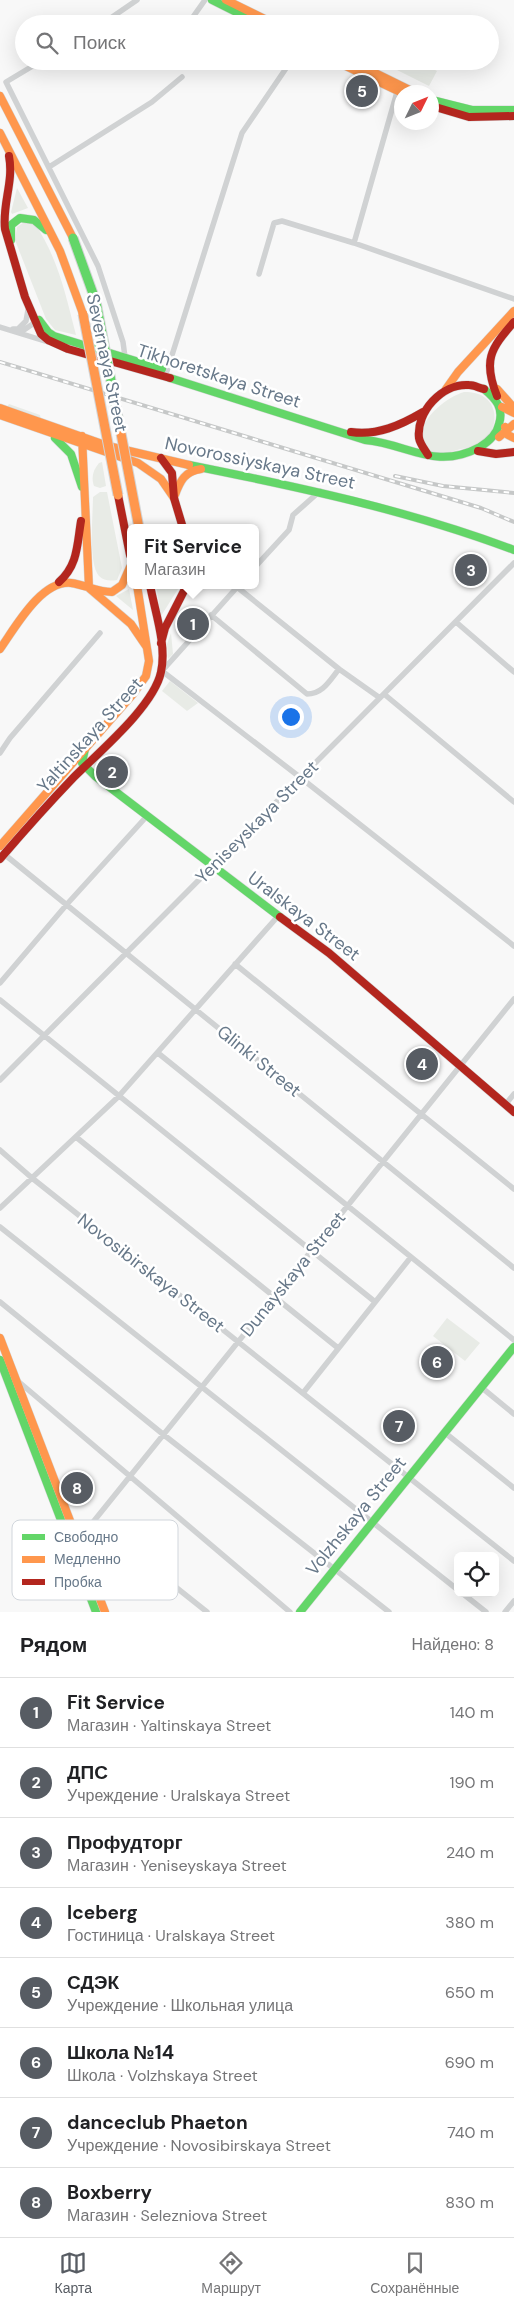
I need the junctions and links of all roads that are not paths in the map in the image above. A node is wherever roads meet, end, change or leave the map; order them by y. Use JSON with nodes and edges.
{"nodes":[{"id":1,"x":137,"y":0,"type":"edge"},
{"id":2,"x":205,"y":0,"type":"edge"},
{"id":3,"x":212,"y":0,"type":"edge"},
{"id":4,"x":226,"y":0,"type":"edge"},
{"id":5,"x":115,"y":15,"type":"edge"},
{"id":6,"x":194,"y":15,"type":"edge"},
{"id":7,"x":242,"y":15,"type":"edge"},
{"id":8,"x":257,"y":15,"type":"edge"},
{"id":9,"x":26,"y":70,"type":"edge"},
{"id":10,"x":285,"y":70,"type":"edge"},
{"id":11,"x":353,"y":70,"type":"edge"},
{"id":12,"x":369,"y":70,"type":"edge"},
{"id":13,"x":182,"y":77,"type":"dead end"},
{"id":14,"x":400,"y":85,"type":"edge"},
{"id":15,"x":394,"y":90,"type":"edge"},
{"id":16,"x":0,"y":96,"type":"edge"},
{"id":17,"x":439,"y":103,"type":"edge"},
{"id":18,"x":439,"y":108,"type":"edge"},
{"id":19,"x":394,"y":110,"type":"edge"},
{"id":20,"x":514,"y":110,"type":"edge"},
{"id":21,"x":514,"y":116,"type":"edge"},
{"id":22,"x":0,"y":133,"type":"edge"},
{"id":23,"x":7,"y":147,"type":"junction"},
{"id":24,"x":49,"y":167,"type":"junction"},
{"id":25,"x":53,"y":239,"type":"junction"},
{"id":26,"x":354,"y":243,"type":"junction"},
{"id":27,"x":258,"y":274,"type":"dead end"},
{"id":28,"x":514,"y":299,"type":"edge"},
{"id":29,"x":27,"y":300,"type":"junction"},
{"id":30,"x":514,"y":311,"type":"edge"},
{"id":31,"x":37,"y":321,"type":"junction"},
{"id":32,"x":514,"y":322,"type":"edge"},
{"id":33,"x":2,"y":327,"type":"edge"},
{"id":34,"x":20,"y":331,"type":"junction"},
{"id":35,"x":41,"y":334,"type":"junction"},
{"id":36,"x":56,"y":340,"type":"junction"},
{"id":37,"x":125,"y":357,"type":"junction"},
{"id":38,"x":167,"y":371,"type":"junction"},
{"id":39,"x":490,"y":380,"type":"junction"},
{"id":40,"x":446,"y":389,"type":"junction"},
{"id":41,"x":0,"y":408,"type":"edge"},
{"id":42,"x":502,"y":408,"type":"junction"},
{"id":43,"x":514,"y":408,"type":"edge"},
{"id":44,"x":424,"y":411,"type":"junction"},
{"id":45,"x":514,"y":413,"type":"edge"},
{"id":46,"x":0,"y":415,"type":"edge"},
{"id":47,"x":514,"y":424,"type":"edge"},
{"id":48,"x":504,"y":426,"type":"junction"},
{"id":49,"x":44,"y":430,"type":"junction"},
{"id":50,"x":514,"y":438,"type":"edge"},
{"id":51,"x":82,"y":440,"type":"junction"},
{"id":52,"x":482,"y":449,"type":"junction"},
{"id":53,"x":514,"y":452,"type":"edge"},
{"id":54,"x":114,"y":454,"type":"joint"},
{"id":55,"x":428,"y":455,"type":"junction"},
{"id":56,"x":161,"y":458,"type":"junction"},
{"id":57,"x":208,"y":468,"type":"junction"},
{"id":58,"x":320,"y":491,"type":"junction"},
{"id":59,"x":84,"y":492,"type":"junction"},
{"id":60,"x":174,"y":498,"type":"junction"},
{"id":61,"x":84,"y":512,"type":"junction"},
{"id":62,"x":138,"y":524,"type":"edge"},
{"id":63,"x":181,"y":524,"type":"edge"},
{"id":64,"x":127,"y":540,"type":"edge"},
{"id":65,"x":514,"y":550,"type":"edge"},
{"id":66,"x":259,"y":563,"type":"edge"},
{"id":67,"x":514,"y":563,"type":"edge"},
{"id":68,"x":127,"y":573,"type":"edge"},
{"id":69,"x":56,"y":585,"type":"junction"},
{"id":70,"x":89,"y":588,"type":"junction"},
{"id":71,"x":138,"y":589,"type":"edge"},
{"id":72,"x":151,"y":589,"type":"edge"},
{"id":73,"x":185,"y":589,"type":"edge"},
{"id":74,"x":235,"y":589,"type":"edge"},
{"id":75,"x":242,"y":589,"type":"edge"},
{"id":76,"x":211,"y":615,"type":"junction"},
{"id":77,"x":456,"y":622,"type":"junction"},
{"id":78,"x":100,"y":634,"type":"dead end"},
{"id":79,"x":160,"y":647,"type":"junction"},
{"id":80,"x":0,"y":649,"type":"edge"},
{"id":81,"x":149,"y":650,"type":"junction"},
{"id":82,"x":339,"y":669,"type":"junction"},
{"id":83,"x":162,"y":671,"type":"junction"},
{"id":84,"x":514,"y":672,"type":"edge"},
{"id":85,"x":382,"y":696,"type":"junction"},
{"id":86,"x":85,"y":747,"type":"junction"},
{"id":87,"x":0,"y":753,"type":"edge"},
{"id":88,"x":85,"y":767,"type":"junction"},
{"id":89,"x":301,"y":778,"type":"junction"},
{"id":90,"x":514,"y":802,"type":"edge"},
{"id":91,"x":147,"y":816,"type":"junction"},
{"id":92,"x":1,"y":853,"type":"edge"},
{"id":93,"x":212,"y":867,"type":"junction"},
{"id":94,"x":68,"y":903,"type":"junction"},
{"id":95,"x":278,"y":915,"type":"junction"},
{"id":96,"x":514,"y":946,"type":"edge"},
{"id":97,"x":126,"y":953,"type":"junction"},
{"id":98,"x":235,"y":964,"type":"junction"},
{"id":99,"x":0,"y":983,"type":"edge"},
{"id":100,"x":0,"y":1000,"type":"edge"},
{"id":101,"x":514,"y":1000,"type":"edge"},
{"id":102,"x":196,"y":1010,"type":"junction"},
{"id":103,"x":44,"y":1034,"type":"junction"},
{"id":104,"x":158,"y":1053,"type":"junction"},
{"id":105,"x":460,"y":1067,"type":"junction"},
{"id":106,"x":0,"y":1080,"type":"edge"},
{"id":107,"x":514,"y":1094,"type":"edge"},
{"id":108,"x":118,"y":1097,"type":"junction"},
{"id":109,"x":505,"y":1105,"type":"junction"},
{"id":110,"x":514,"y":1112,"type":"edge"},
{"id":111,"x":421,"y":1114,"type":"junction"},
{"id":112,"x":76,"y":1137,"type":"junction"},
{"id":113,"x":0,"y":1150,"type":"edge"},
{"id":114,"x":383,"y":1162,"type":"junction"},
{"id":115,"x":32,"y":1178,"type":"junction"},
{"id":116,"x":514,"y":1189,"type":"edge"},
{"id":117,"x":348,"y":1206,"type":"junction"},
{"id":118,"x":0,"y":1208,"type":"edge"},
{"id":119,"x":0,"y":1226,"type":"edge"},
{"id":120,"x":312,"y":1251,"type":"junction"},
{"id":121,"x":411,"y":1257,"type":"junction"},
{"id":122,"x":514,"y":1268,"type":"edge"},
{"id":123,"x":274,"y":1297,"type":"junction"},
{"id":124,"x":374,"y":1301,"type":"junction"},
{"id":125,"x":0,"y":1302,"type":"edge"},
{"id":126,"x":0,"y":1338,"type":"edge"},
{"id":127,"x":514,"y":1340,"type":"edge"},
{"id":128,"x":238,"y":1342,"type":"junction"},
{"id":129,"x":514,"y":1347,"type":"edge"},
{"id":130,"x":338,"y":1348,"type":"junction"},
{"id":131,"x":0,"y":1360,"type":"edge"},
{"id":132,"x":18,"y":1381,"type":"junction"},
{"id":133,"x":202,"y":1387,"type":"junction"},
{"id":134,"x":481,"y":1388,"type":"junction"},
{"id":135,"x":302,"y":1394,"type":"junction"},
{"id":136,"x":514,"y":1414,"type":"edge"},
{"id":137,"x":444,"y":1432,"type":"junction"},
{"id":138,"x":164,"y":1434,"type":"junction"},
{"id":139,"x":408,"y":1476,"type":"junction"},
{"id":140,"x":130,"y":1477,"type":"junction"},
{"id":141,"x":514,"y":1488,"type":"edge"},
{"id":142,"x":65,"y":1520,"type":"edge"},
{"id":143,"x":67,"y":1520,"type":"edge"},
{"id":144,"x":96,"y":1520,"type":"edge"},
{"id":145,"x":372,"y":1522,"type":"junction"},
{"id":146,"x":514,"y":1562,"type":"edge"},
{"id":147,"x":335,"y":1569,"type":"junction"},
{"id":148,"x":454,"y":1587,"type":"edge"},
{"id":149,"x":178,"y":1590,"type":"edge"},
{"id":150,"x":467,"y":1597,"type":"edge"},
{"id":151,"x":92,"y":1600,"type":"edge"},
{"id":152,"x":100,"y":1600,"type":"edge"},
{"id":153,"x":514,"y":1601,"type":"edge"},
{"id":154,"x":96,"y":1612,"type":"edge"},
{"id":155,"x":105,"y":1612,"type":"edge"},
{"id":156,"x":206,"y":1612,"type":"edge"},
{"id":157,"x":290,"y":1612,"type":"edge"},
{"id":158,"x":300,"y":1612,"type":"edge"},
{"id":159,"x":389,"y":1612,"type":"edge"},
{"id":160,"x":486,"y":1612,"type":"edge"},
{"id":161,"x":505,"y":1612,"type":"edge"}],
"edges":[{"from":1,"to":5,"type":"street"},
{"from":2,"to":6,"type":"street"},
{"from":3,"to":7,"type":"main road"},
{"from":4,"to":8,"type":"main road"},
{"from":9,"to":24,"type":"street"},
{"from":10,"to":38,"type":"street"},
{"from":11,"to":15,"type":"main road"},
{"from":12,"to":14,"type":"main road"},
{"from":13,"to":24,"type":"street"},
{"from":16,"to":62,"type":"main road","name":"Severnaya Street","bridge":true},
{"from":17,"to":20,"type":"main road"},
{"from":18,"to":21,"type":"main road"},
{"from":19,"to":26,"type":"street"},
{"from":22,"to":23,"type":"main road","name":"Severnaya Street"},
{"from":23,"to":25,"type":"main road","name":"Severnaya Street"},
{"from":23,"to":29,"type":"main road"},
{"from":24,"to":37,"type":"street"},
{"from":25,"to":31,"type":"main road"},
{"from":25,"to":64,"type":"main road","name":"Severnaya Street","bridge":true},
{"from":26,"to":27,"type":"street"},
{"from":26,"to":28,"type":"street"},
{"from":29,"to":31,"type":"main road"},
{"from":29,"to":34,"type":"street"},
{"from":30,"to":40,"type":"main road"},
{"from":31,"to":34,"type":"street"},
{"from":31,"to":35,"type":"main road"},
{"from":31,"to":36,"type":"main road"},
{"from":32,"to":39,"type":"main road"},
{"from":33,"to":34,"type":"street","name":"Tikhoretskaya Street"},
{"from":34,"to":35,"type":"street"},
{"from":34,"to":36,"type":"street","name":"Tikhoretskaya Street"},
{"from":35,"to":36,"type":"main road"},
{"from":36,"to":37,"type":"main road","name":"Tikhoretskaya Street"},
{"from":36,"to":55,"type":"main road","name":"Tikhoretskaya Street"},
{"from":37,"to":38,"type":"main road","name":"Tikhoretskaya Street"},
{"from":38,"to":44,"type":"main road","name":"Tikhoretskaya Street"},
{"from":39,"to":42,"type":"main road"},
{"from":39,"to":43,"type":"main road"},
{"from":40,"to":42,"type":"main road"},
{"from":40,"to":44,"type":"main road"},
{"from":41,"to":51,"type":"main road","name":"Novorossiyskaya Street"},
{"from":42,"to":45,"type":"main road"},
{"from":42,"to":48,"type":"main road"},
{"from":44,"to":55,"type":"main road"},
{"from":46,"to":49,"type":"main road","name":"Novorossiyskaya Street"},
{"from":47,"to":48,"type":"main road"},
{"from":48,"to":50,"type":"main road"},
{"from":48,"to":52,"type":"main road"},
{"from":49,"to":51,"type":"main road","name":"Novorossiyskaya Street"},
{"from":49,"to":59,"type":"main road"},
{"from":51,"to":54,"type":"main road","name":"Novorossiyskaya Street"},
{"from":51,"to":56,"type":"main road","name":"Novorossiyskaya Street"},
{"from":51,"to":59,"type":"main road"},
{"from":52,"to":53,"type":"main road"},
{"from":52,"to":55,"type":"main road"},
{"from":54,"to":60,"type":"main road","name":"Severnaya Street"},
{"from":56,"to":57,"type":"main road","name":"Novorossiyskaya Street"},
{"from":56,"to":60,"type":"main road","name":"Severnaya Street"},
{"from":57,"to":58,"type":"main road","name":"Novorossiyskaya Street"},
{"from":57,"to":60,"type":"main road"},
{"from":58,"to":65,"type":"main road","name":"Novorossiyskaya Street"},
{"from":58,"to":66,"type":"street"},
{"from":59,"to":61,"type":"main road"},
{"from":60,"to":63,"type":"main road","name":"Severnaya Street"},
{"from":61,"to":69,"type":"main road"},
{"from":61,"to":70,"type":"main road"},
{"from":67,"to":77,"type":"street","name":"Yeniseyskaya Street"},
{"from":68,"to":70,"type":"main road"},
{"from":69,"to":70,"type":"main road"},
{"from":69,"to":80,"type":"main road"},
{"from":70,"to":81,"type":"main road"},
{"from":71,"to":81,"type":"main road"},
{"from":72,"to":79,"type":"main road"},
{"from":73,"to":79,"type":"main road"},
{"from":74,"to":76,"type":"street","name":"Yaltinskaya Street"},
{"from":75,"to":82,"type":"street"},
{"from":76,"to":82,"type":"street"},
{"from":76,"to":83,"type":"street","name":"Yaltinskaya Street"},
{"from":77,"to":84,"type":"street"},
{"from":77,"to":85,"type":"street","name":"Yeniseyskaya Street"},
{"from":78,"to":87,"type":"street"},
{"from":79,"to":83,"type":"main road"},
{"from":81,"to":86,"type":"main road","name":"Yaltinskaya Street"},
{"from":82,"to":85,"type":"street"},
{"from":83,"to":88,"type":"main road","name":"Yaltinskaya Street"},
{"from":83,"to":89,"type":"street"},
{"from":85,"to":89,"type":"street","name":"Yeniseyskaya Street"},
{"from":85,"to":90,"type":"street"},
{"from":86,"to":88,"type":"main road"},
{"from":86,"to":92,"type":"main road","name":"Yaltinskaya Street"},
{"from":88,"to":91,"type":"main road","name":"Uralskaya Street"},
{"from":88,"to":92,"type":"main road","name":"Yaltinskaya Street"},
{"from":89,"to":93,"type":"street","name":"Yeniseyskaya Street"},
{"from":89,"to":96,"type":"street"},
{"from":91,"to":93,"type":"main road","name":"Uralskaya Street"},
{"from":91,"to":94,"type":"street"},
{"from":92,"to":94,"type":"street","name":"Glinki Street"},
{"from":93,"to":95,"type":"main road","name":"Uralskaya Street"},
{"from":93,"to":97,"type":"street","name":"Yeniseyskaya Street"},
{"from":94,"to":97,"type":"street","name":"Glinki Street"},
{"from":94,"to":99,"type":"street"},
{"from":95,"to":98,"type":"street"},
{"from":95,"to":105,"type":"main road","name":"Uralskaya Street"},
{"from":97,"to":102,"type":"street","name":"Glinki Street"},
{"from":97,"to":103,"type":"street","name":"Yeniseyskaya Street"},
{"from":98,"to":102,"type":"street"},
{"from":98,"to":111,"type":"street"},
{"from":100,"to":103,"type":"street"},
{"from":101,"to":105,"type":"street","name":"Dunayskaya Street"},
{"from":102,"to":104,"type":"street"},
{"from":102,"to":114,"type":"street","name":"Glinki Street"},
{"from":103,"to":106,"type":"street","name":"Yeniseyskaya Street"},
{"from":103,"to":108,"type":"street"},
{"from":104,"to":108,"type":"street"},
{"from":104,"to":117,"type":"street"},
{"from":105,"to":109,"type":"main road","name":"Uralskaya Street"},
{"from":105,"to":111,"type":"street","name":"Dunayskaya Street"},
{"from":107,"to":109,"type":"street"},
{"from":108,"to":112,"type":"street"},
{"from":108,"to":120,"type":"street"},
{"from":109,"to":110,"type":"main road","name":"Uralskaya Street"},
{"from":111,"to":114,"type":"street","name":"Dunayskaya Street"},
{"from":111,"to":116,"type":"street"},
{"from":112,"to":115,"type":"street"},
{"from":112,"to":123,"type":"street"},
{"from":113,"to":115,"type":"street","name":"Novosibirskaya Street"},
{"from":114,"to":117,"type":"street","name":"Dunayskaya Street"},
{"from":114,"to":122,"type":"street","name":"Glinki Street"},
{"from":115,"to":118,"type":"street"},
{"from":115,"to":128,"type":"street","name":"Novosibirskaya Street"},
{"from":117,"to":120,"type":"street","name":"Dunayskaya Street"},
{"from":117,"to":121,"type":"street"},
{"from":119,"to":133,"type":"street"},
{"from":120,"to":123,"type":"street","name":"Dunayskaya Street"},
{"from":120,"to":124,"type":"street"},
{"from":121,"to":124,"type":"street"},
{"from":121,"to":127,"type":"street"},
{"from":123,"to":128,"type":"street","name":"Dunayskaya Street"},
{"from":123,"to":130,"type":"street"},
{"from":124,"to":130,"type":"street"},
{"from":125,"to":138,"type":"street"},
{"from":126,"to":132,"type":"main road"},
{"from":128,"to":133,"type":"street","name":"Dunayskaya Street"},
{"from":128,"to":135,"type":"street","name":"Novosibirskaya Street"},
{"from":129,"to":134,"type":"main road","name":"Volzhskaya Street"},
{"from":130,"to":135,"type":"street"},
{"from":131,"to":142,"type":"main road"},
{"from":132,"to":140,"type":"street"},
{"from":132,"to":143,"type":"main road"},
{"from":133,"to":138,"type":"street","name":"Dunayskaya Street"},
{"from":133,"to":145,"type":"street"},
{"from":134,"to":136,"type":"street"},
{"from":134,"to":137,"type":"main road","name":"Volzhskaya Street"},
{"from":135,"to":139,"type":"street","name":"Novosibirskaya Street"},
{"from":137,"to":139,"type":"main road","name":"Volzhskaya Street"},
{"from":137,"to":141,"type":"street"},
{"from":138,"to":140,"type":"street","name":"Dunayskaya Street"},
{"from":138,"to":147,"type":"street"},
{"from":139,"to":145,"type":"main road","name":"Volzhskaya Street"},
{"from":139,"to":146,"type":"street","name":"Novosibirskaya Street"},
{"from":140,"to":144,"type":"street","name":"Dunayskaya Street"},
{"from":140,"to":157,"type":"street"},
{"from":145,"to":147,"type":"main road","name":"Volzhskaya Street"},
{"from":145,"to":148,"type":"street"},
{"from":147,"to":158,"type":"main road","name":"Volzhskaya Street"},
{"from":147,"to":159,"type":"street"},
{"from":149,"to":156,"type":"street"},
{"from":150,"to":160,"type":"street"},
{"from":151,"to":154,"type":"main road"},
{"from":152,"to":155,"type":"main road"},
{"from":153,"to":161,"type":"street"}]}
